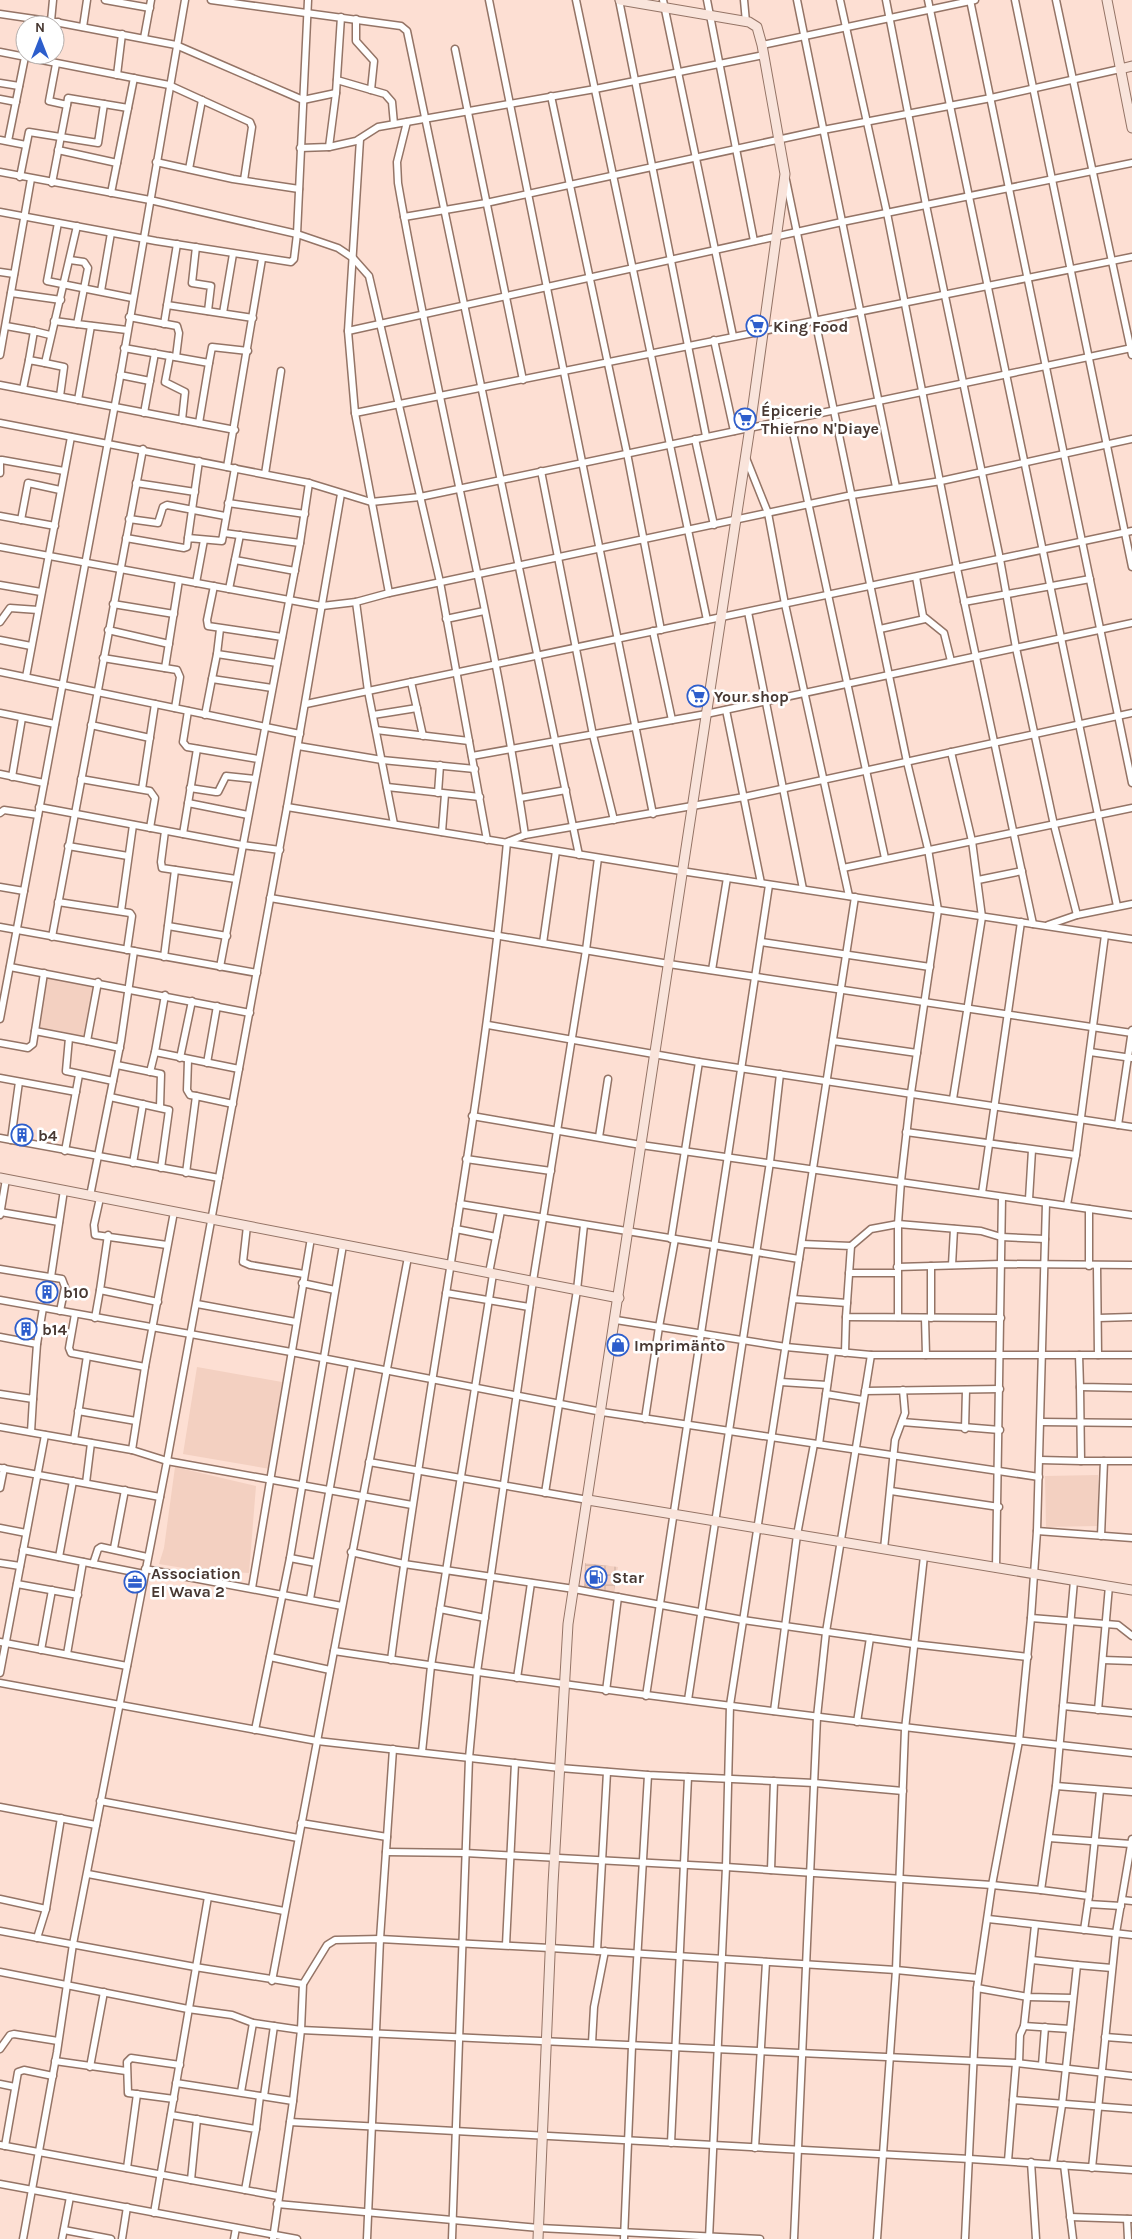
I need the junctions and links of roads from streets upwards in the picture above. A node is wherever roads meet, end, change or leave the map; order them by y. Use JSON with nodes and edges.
{"nodes":[{"id":1,"x":53,"y":0,"type":"edge"},
{"id":2,"x":87,"y":0,"type":"edge"},
{"id":3,"x":105,"y":0,"type":"edge"},
{"id":4,"x":151,"y":0,"type":"edge"},
{"id":5,"x":185,"y":0,"type":"edge"},
{"id":6,"x":211,"y":0,"type":"edge"},
{"id":7,"x":308,"y":0,"type":"edge"},
{"id":8,"x":489,"y":0,"type":"edge"},
{"id":9,"x":576,"y":0,"type":"edge"},
{"id":10,"x":619,"y":0,"type":"edge"},
{"id":11,"x":707,"y":0,"type":"edge"},
{"id":12,"x":744,"y":0,"type":"edge"},
{"id":13,"x":797,"y":0,"type":"edge"},
{"id":14,"x":840,"y":0,"type":"edge"},
{"id":15,"x":886,"y":0,"type":"edge"},
{"id":16,"x":928,"y":0,"type":"edge"},
{"id":17,"x":972,"y":0,"type":"edge"},
{"id":18,"x":1015,"y":0,"type":"edge"},
{"id":19,"x":1056,"y":0,"type":"edge"},
{"id":20,"x":1107,"y":0,"type":"edge"},
{"id":21,"x":664,"y":4,"type":"edge"},
{"id":22,"x":150,"y":8,"type":"junction"},
{"id":23,"x":930,"y":9,"type":"junction"},
{"id":24,"x":308,"y":13,"type":"junction"},
{"id":25,"x":0,"y":14,"type":"edge"},
{"id":26,"x":54,"y":15,"type":"edge"},
{"id":27,"x":710,"y":15,"type":"junction"},
{"id":28,"x":15,"y":16,"type":"edge"},
{"id":29,"x":341,"y":17,"type":"junction"},
{"id":30,"x":890,"y":18,"type":"junction"},
{"id":31,"x":356,"y":20,"type":"junction"},
{"id":32,"x":746,"y":22,"type":"junction"},
{"id":33,"x":65,"y":24,"type":"edge"},
{"id":34,"x":83,"y":27,"type":"junction"},
{"id":35,"x":845,"y":28,"type":"junction"},
{"id":36,"x":122,"y":34,"type":"junction"},
{"id":37,"x":804,"y":36,"type":"junction"},
{"id":38,"x":144,"y":38,"type":"junction"},
{"id":39,"x":176,"y":45,"type":"junction"},
{"id":40,"x":762,"y":45,"type":"junction"},
{"id":41,"x":455,"y":49,"type":"dead end"},
{"id":42,"x":0,"y":52,"type":"edge"},
{"id":43,"x":15,"y":55,"type":"edge"},
{"id":44,"x":764,"y":55,"type":"junction"},
{"id":45,"x":717,"y":64,"type":"junction"},
{"id":46,"x":23,"y":65,"type":"edge"},
{"id":47,"x":52,"y":65,"type":"edge"},
{"id":48,"x":63,"y":65,"type":"edge"},
{"id":49,"x":1132,"y":66,"type":"edge"},
{"id":50,"x":1120,"y":70,"type":"junction"},
{"id":51,"x":678,"y":72,"type":"junction"},
{"id":52,"x":116,"y":75,"type":"junction"},
{"id":53,"x":134,"y":78,"type":"junction"},
{"id":54,"x":337,"y":80,"type":"junction"},
{"id":55,"x":1073,"y":80,"type":"junction"},
{"id":56,"x":635,"y":81,"type":"junction"},
{"id":57,"x":0,"y":83,"type":"edge"},
{"id":58,"x":169,"y":85,"type":"junction"},
{"id":59,"x":19,"y":86,"type":"junction"},
{"id":60,"x":595,"y":89,"type":"junction"},
{"id":61,"x":1033,"y":89,"type":"junction"},
{"id":62,"x":371,"y":90,"type":"junction"},
{"id":63,"x":336,"y":93,"type":"junction"},
{"id":64,"x":551,"y":96,"type":"junction"},
{"id":65,"x":991,"y":98,"type":"junction"},
{"id":66,"x":0,"y":99,"type":"edge"},
{"id":67,"x":202,"y":100,"type":"junction"},
{"id":68,"x":303,"y":100,"type":"junction"},
{"id":69,"x":16,"y":102,"type":"junction"},
{"id":70,"x":510,"y":103,"type":"junction"},
{"id":71,"x":67,"y":104,"type":"junction"},
{"id":72,"x":104,"y":104,"type":"junction"},
{"id":73,"x":949,"y":106,"type":"junction"},
{"id":74,"x":128,"y":108,"type":"junction"},
{"id":75,"x":466,"y":112,"type":"junction"},
{"id":76,"x":908,"y":114,"type":"junction"},
{"id":77,"x":425,"y":119,"type":"junction"},
{"id":78,"x":407,"y":122,"type":"junction"},
{"id":79,"x":866,"y":122,"type":"junction"},
{"id":80,"x":394,"y":124,"type":"junction"},
{"id":81,"x":1132,"y":126,"type":"edge"},
{"id":82,"x":823,"y":130,"type":"junction"},
{"id":83,"x":61,"y":137,"type":"junction"},
{"id":84,"x":360,"y":139,"type":"junction"},
{"id":85,"x":779,"y":139,"type":"junction"},
{"id":86,"x":0,"y":140,"type":"edge"},
{"id":87,"x":8,"y":141,"type":"junction"},
{"id":88,"x":26,"y":145,"type":"junction"},
{"id":89,"x":330,"y":147,"type":"junction"},
{"id":90,"x":300,"y":148,"type":"junction"},
{"id":91,"x":734,"y":149,"type":"junction"},
{"id":92,"x":58,"y":150,"type":"junction"},
{"id":93,"x":696,"y":157,"type":"junction"},
{"id":94,"x":156,"y":162,"type":"junction"},
{"id":95,"x":117,"y":163,"type":"junction"},
{"id":96,"x":1132,"y":163,"type":"edge"},
{"id":97,"x":653,"y":166,"type":"junction"},
{"id":98,"x":189,"y":169,"type":"junction"},
{"id":99,"x":0,"y":172,"type":"edge"},
{"id":100,"x":1092,"y":172,"type":"junction"},
{"id":101,"x":785,"y":174,"type":"junction"},
{"id":102,"x":613,"y":175,"type":"junction"},
{"id":103,"x":20,"y":177,"type":"junction"},
{"id":104,"x":31,"y":179,"type":"junction"},
{"id":105,"x":244,"y":180,"type":"junction"},
{"id":106,"x":1052,"y":180,"type":"junction"},
{"id":107,"x":52,"y":183,"type":"junction"},
{"id":108,"x":570,"y":184,"type":"junction"},
{"id":109,"x":299,"y":189,"type":"junction"},
{"id":110,"x":1008,"y":189,"type":"junction"},
{"id":111,"x":111,"y":193,"type":"junction"},
{"id":112,"x":529,"y":193,"type":"junction"},
{"id":113,"x":968,"y":197,"type":"junction"},
{"id":114,"x":150,"y":200,"type":"junction"},
{"id":115,"x":486,"y":203,"type":"junction"},
{"id":116,"x":926,"y":206,"type":"junction"},
{"id":117,"x":444,"y":211,"type":"junction"},
{"id":118,"x":0,"y":212,"type":"edge"},
{"id":119,"x":887,"y":214,"type":"junction"},
{"id":120,"x":24,"y":217,"type":"junction"},
{"id":121,"x":404,"y":217,"type":"junction"},
{"id":122,"x":842,"y":222,"type":"junction"},
{"id":123,"x":58,"y":223,"type":"junction"},
{"id":124,"x":77,"y":226,"type":"junction"},
{"id":125,"x":798,"y":232,"type":"junction"},
{"id":126,"x":111,"y":233,"type":"junction"},
{"id":127,"x":297,"y":234,"type":"junction"},
{"id":128,"x":778,"y":236,"type":"junction"},
{"id":129,"x":143,"y":238,"type":"junction"},
{"id":130,"x":754,"y":241,"type":"junction"},
{"id":131,"x":177,"y":244,"type":"junction"},
{"id":132,"x":196,"y":246,"type":"junction"},
{"id":133,"x":715,"y":250,"type":"junction"},
{"id":134,"x":233,"y":254,"type":"junction"},
{"id":135,"x":1132,"y":257,"type":"edge"},
{"id":136,"x":353,"y":258,"type":"junction"},
{"id":137,"x":262,"y":259,"type":"junction"},
{"id":138,"x":70,"y":260,"type":"junction"},
{"id":139,"x":672,"y":260,"type":"junction"},
{"id":140,"x":1112,"y":260,"type":"junction"},
{"id":141,"x":633,"y":268,"type":"junction"},
{"id":142,"x":1070,"y":268,"type":"junction"},
{"id":143,"x":0,"y":272,"type":"edge"},
{"id":144,"x":14,"y":274,"type":"junction"},
{"id":145,"x":1028,"y":277,"type":"junction"},
{"id":146,"x":589,"y":278,"type":"junction"},
{"id":147,"x":65,"y":284,"type":"junction"},
{"id":148,"x":986,"y":286,"type":"junction"},
{"id":149,"x":548,"y":287,"type":"junction"},
{"id":150,"x":85,"y":288,"type":"junction"},
{"id":151,"x":101,"y":291,"type":"junction"},
{"id":152,"x":11,"y":293,"type":"junction"},
{"id":153,"x":944,"y":294,"type":"junction"},
{"id":154,"x":506,"y":296,"type":"junction"},
{"id":155,"x":132,"y":298,"type":"junction"},
{"id":156,"x":61,"y":300,"type":"junction"},
{"id":157,"x":904,"y":301,"type":"junction"},
{"id":158,"x":167,"y":305,"type":"junction"},
{"id":159,"x":464,"y":305,"type":"junction"},
{"id":160,"x":0,"y":307,"type":"edge"},
{"id":161,"x":8,"y":308,"type":"junction"},
{"id":162,"x":861,"y":310,"type":"junction"},
{"id":163,"x":208,"y":311,"type":"junction"},
{"id":164,"x":223,"y":313,"type":"junction"},
{"id":165,"x":422,"y":314,"type":"junction"},
{"id":166,"x":129,"y":317,"type":"junction"},
{"id":167,"x":253,"y":318,"type":"junction"},
{"id":168,"x":816,"y":319,"type":"junction"},
{"id":169,"x":54,"y":321,"type":"junction"},
{"id":170,"x":380,"y":323,"type":"junction"},
{"id":171,"x":77,"y":324,"type":"junction"},
{"id":172,"x":164,"y":324,"type":"junction"},
{"id":173,"x":6,"y":326,"type":"junction"},
{"id":174,"x":91,"y":326,"type":"junction"},
{"id":175,"x":764,"y":329,"type":"junction"},
{"id":176,"x":127,"y":330,"type":"junction"},
{"id":177,"x":34,"y":331,"type":"junction"},
{"id":178,"x":348,"y":331,"type":"junction"},
{"id":179,"x":50,"y":335,"type":"junction"},
{"id":180,"x":733,"y":336,"type":"junction"},
{"id":181,"x":714,"y":340,"type":"junction"},
{"id":182,"x":689,"y":345,"type":"junction"},
{"id":183,"x":124,"y":348,"type":"junction"},
{"id":184,"x":248,"y":351,"type":"junction"},
{"id":185,"x":1132,"y":351,"type":"edge"},
{"id":186,"x":651,"y":353,"type":"junction"},
{"id":187,"x":155,"y":354,"type":"junction"},
{"id":188,"x":0,"y":355,"type":"edge"},
{"id":189,"x":173,"y":357,"type":"junction"},
{"id":190,"x":1089,"y":357,"type":"junction"},
{"id":191,"x":29,"y":360,"type":"junction"},
{"id":192,"x":607,"y":362,"type":"junction"},
{"id":193,"x":44,"y":363,"type":"junction"},
{"id":194,"x":209,"y":364,"type":"junction"},
{"id":195,"x":1046,"y":365,"type":"junction"},
{"id":196,"x":281,"y":371,"type":"dead end"},
{"id":197,"x":565,"y":371,"type":"junction"},
{"id":198,"x":1005,"y":374,"type":"junction"},
{"id":199,"x":120,"y":375,"type":"junction"},
{"id":200,"x":523,"y":380,"type":"junction"},
{"id":201,"x":150,"y":381,"type":"junction"},
{"id":202,"x":963,"y":383,"type":"junction"},
{"id":203,"x":0,"y":384,"type":"edge"},
{"id":204,"x":481,"y":388,"type":"junction"},
{"id":205,"x":23,"y":389,"type":"junction"},
{"id":206,"x":923,"y":391,"type":"junction"},
{"id":207,"x":60,"y":396,"type":"junction"},
{"id":208,"x":440,"y":396,"type":"junction"},
{"id":209,"x":78,"y":400,"type":"junction"},
{"id":210,"x":879,"y":401,"type":"junction"},
{"id":211,"x":398,"y":406,"type":"junction"},
{"id":212,"x":114,"y":407,"type":"junction"},
{"id":213,"x":834,"y":410,"type":"junction"},
{"id":214,"x":144,"y":413,"type":"junction"},
{"id":215,"x":355,"y":413,"type":"junction"},
{"id":216,"x":790,"y":419,"type":"junction"},
{"id":217,"x":182,"y":420,"type":"junction"},
{"id":218,"x":0,"y":422,"type":"edge"},
{"id":219,"x":199,"y":423,"type":"junction"},
{"id":220,"x":750,"y":428,"type":"junction"},
{"id":221,"x":235,"y":430,"type":"junction"},
{"id":222,"x":734,"y":430,"type":"junction"},
{"id":223,"x":706,"y":436,"type":"junction"},
{"id":224,"x":71,"y":437,"type":"junction"},
{"id":225,"x":1132,"y":438,"type":"edge"},
{"id":226,"x":695,"y":439,"type":"junction"},
{"id":227,"x":108,"y":443,"type":"junction"},
{"id":228,"x":670,"y":444,"type":"junction"},
{"id":229,"x":1107,"y":444,"type":"junction"},
{"id":230,"x":143,"y":449,"type":"junction"},
{"id":231,"x":627,"y":453,"type":"junction"},
{"id":232,"x":1064,"y":454,"type":"junction"},
{"id":233,"x":746,"y":455,"type":"junction"},
{"id":234,"x":1,"y":460,"type":"edge"},
{"id":235,"x":200,"y":461,"type":"junction"},
{"id":236,"x":583,"y":462,"type":"junction"},
{"id":237,"x":1023,"y":463,"type":"junction"},
{"id":238,"x":227,"y":467,"type":"junction"},
{"id":239,"x":235,"y":468,"type":"junction"},
{"id":240,"x":64,"y":471,"type":"junction"},
{"id":241,"x":541,"y":471,"type":"junction"},
{"id":242,"x":982,"y":472,"type":"junction"},
{"id":243,"x":0,"y":473,"type":"edge"},
{"id":244,"x":264,"y":474,"type":"junction"},
{"id":245,"x":501,"y":480,"type":"junction"},
{"id":246,"x":941,"y":481,"type":"junction"},
{"id":247,"x":136,"y":483,"type":"junction"},
{"id":248,"x":309,"y":483,"type":"junction"},
{"id":249,"x":896,"y":487,"type":"junction"},
{"id":250,"x":458,"y":489,"type":"junction"},
{"id":251,"x":60,"y":490,"type":"junction"},
{"id":252,"x":194,"y":492,"type":"junction"},
{"id":253,"x":341,"y":494,"type":"junction"},
{"id":254,"x":852,"y":495,"type":"junction"},
{"id":255,"x":420,"y":497,"type":"junction"},
{"id":256,"x":371,"y":502,"type":"junction"},
{"id":257,"x":228,"y":503,"type":"junction"},
{"id":258,"x":808,"y":504,"type":"junction"},
{"id":259,"x":192,"y":509,"type":"junction"},
{"id":260,"x":768,"y":513,"type":"junction"},
{"id":261,"x":305,"y":514,"type":"junction"},
{"id":262,"x":0,"y":516,"type":"edge"},
{"id":263,"x":225,"y":516,"type":"junction"},
{"id":264,"x":129,"y":519,"type":"junction"},
{"id":265,"x":21,"y":520,"type":"junction"},
{"id":266,"x":735,"y":520,"type":"junction"},
{"id":267,"x":714,"y":525,"type":"junction"},
{"id":268,"x":55,"y":526,"type":"junction"},
{"id":269,"x":688,"y":530,"type":"junction"},
{"id":270,"x":1128,"y":532,"type":"edge"},
{"id":271,"x":224,"y":533,"type":"junction"},
{"id":272,"x":240,"y":535,"type":"junction"},
{"id":273,"x":126,"y":538,"type":"junction"},
{"id":274,"x":188,"y":538,"type":"junction"},
{"id":275,"x":204,"y":540,"type":"junction"},
{"id":276,"x":644,"y":540,"type":"junction"},
{"id":277,"x":1082,"y":542,"type":"junction"},
{"id":278,"x":300,"y":543,"type":"junction"},
{"id":279,"x":0,"y":547,"type":"edge"},
{"id":280,"x":600,"y":550,"type":"junction"},
{"id":281,"x":1041,"y":550,"type":"junction"},
{"id":282,"x":48,"y":556,"type":"junction"},
{"id":283,"x":559,"y":558,"type":"junction"},
{"id":284,"x":1000,"y":559,"type":"junction"},
{"id":285,"x":235,"y":560,"type":"junction"},
{"id":286,"x":85,"y":563,"type":"junction"},
{"id":287,"x":519,"y":566,"type":"junction"},
{"id":288,"x":1132,"y":567,"type":"edge"},
{"id":289,"x":957,"y":568,"type":"junction"},
{"id":290,"x":120,"y":569,"type":"junction"},
{"id":291,"x":295,"y":571,"type":"junction"},
{"id":292,"x":476,"y":575,"type":"junction"},
{"id":293,"x":916,"y":577,"type":"junction"},
{"id":294,"x":1090,"y":579,"type":"junction"},
{"id":295,"x":179,"y":580,"type":"junction"},
{"id":296,"x":440,"y":582,"type":"junction"},
{"id":297,"x":196,"y":583,"type":"junction"},
{"id":298,"x":0,"y":585,"type":"edge"},
{"id":299,"x":214,"y":586,"type":"junction"},
{"id":300,"x":871,"y":586,"type":"junction"},
{"id":301,"x":1049,"y":586,"type":"junction"},
{"id":302,"x":229,"y":589,"type":"junction"},
{"id":303,"x":41,"y":592,"type":"junction"},
{"id":304,"x":389,"y":593,"type":"junction"},
{"id":305,"x":1006,"y":594,"type":"junction"},
{"id":306,"x":829,"y":595,"type":"junction"},
{"id":307,"x":290,"y":600,"type":"junction"},
{"id":308,"x":356,"y":602,"type":"junction"},
{"id":309,"x":964,"y":602,"type":"junction"},
{"id":310,"x":113,"y":604,"type":"junction"},
{"id":311,"x":785,"y":604,"type":"junction"},
{"id":312,"x":322,"y":606,"type":"junction"},
{"id":313,"x":38,"y":610,"type":"junction"},
{"id":314,"x":484,"y":611,"type":"junction"},
{"id":315,"x":748,"y":612,"type":"junction"},
{"id":316,"x":174,"y":614,"type":"junction"},
{"id":317,"x":721,"y":618,"type":"junction"},
{"id":318,"x":446,"y":619,"type":"junction"},
{"id":319,"x":925,"y":619,"type":"junction"},
{"id":320,"x":707,"y":620,"type":"junction"},
{"id":321,"x":0,"y":622,"type":"edge"},
{"id":322,"x":1132,"y":623,"type":"edge"},
{"id":323,"x":220,"y":629,"type":"junction"},
{"id":324,"x":880,"y":629,"type":"junction"},
{"id":325,"x":1101,"y":629,"type":"junction"},
{"id":326,"x":108,"y":630,"type":"junction"},
{"id":327,"x":662,"y":630,"type":"junction"},
{"id":328,"x":653,"y":632,"type":"junction"},
{"id":329,"x":282,"y":637,"type":"junction"},
{"id":330,"x":1060,"y":638,"type":"junction"},
{"id":331,"x":618,"y":639,"type":"junction"},
{"id":332,"x":0,"y":640,"type":"edge"},
{"id":333,"x":168,"y":644,"type":"junction"},
{"id":334,"x":31,"y":646,"type":"junction"},
{"id":335,"x":577,"y":648,"type":"junction"},
{"id":336,"x":1016,"y":648,"type":"junction"},
{"id":337,"x":217,"y":654,"type":"junction"},
{"id":338,"x":538,"y":656,"type":"junction"},
{"id":339,"x":976,"y":656,"type":"junction"},
{"id":340,"x":103,"y":658,"type":"junction"},
{"id":341,"x":951,"y":662,"type":"junction"},
{"id":342,"x":277,"y":663,"type":"junction"},
{"id":343,"x":495,"y":664,"type":"junction"},
{"id":344,"x":165,"y":668,"type":"junction"},
{"id":345,"x":0,"y":672,"type":"edge"},
{"id":346,"x":455,"y":673,"type":"junction"},
{"id":347,"x":889,"y":675,"type":"junction"},
{"id":348,"x":26,"y":677,"type":"junction"},
{"id":349,"x":212,"y":679,"type":"junction"},
{"id":350,"x":411,"y":682,"type":"junction"},
{"id":351,"x":848,"y":683,"type":"junction"},
{"id":352,"x":63,"y":684,"type":"junction"},
{"id":353,"x":272,"y":688,"type":"junction"},
{"id":354,"x":96,"y":691,"type":"junction"},
{"id":355,"x":368,"y":691,"type":"junction"},
{"id":356,"x":804,"y":693,"type":"junction"},
{"id":357,"x":766,"y":700,"type":"junction"},
{"id":358,"x":155,"y":704,"type":"junction"},
{"id":359,"x":306,"y":704,"type":"junction"},
{"id":360,"x":175,"y":708,"type":"junction"},
{"id":361,"x":417,"y":708,"type":"junction"},
{"id":362,"x":726,"y":710,"type":"junction"},
{"id":363,"x":188,"y":711,"type":"junction"},
{"id":364,"x":0,"y":713,"type":"edge"},
{"id":365,"x":1132,"y":713,"type":"edge"},
{"id":366,"x":706,"y":714,"type":"junction"},
{"id":367,"x":205,"y":715,"type":"junction"},
{"id":368,"x":373,"y":715,"type":"junction"},
{"id":369,"x":1118,"y":716,"type":"junction"},
{"id":370,"x":22,"y":718,"type":"junction"},
{"id":371,"x":672,"y":720,"type":"junction"},
{"id":372,"x":55,"y":724,"type":"junction"},
{"id":373,"x":91,"y":725,"type":"junction"},
{"id":374,"x":1078,"y":725,"type":"junction"},
{"id":375,"x":636,"y":727,"type":"junction"},
{"id":376,"x":264,"y":728,"type":"junction"},
{"id":377,"x":376,"y":730,"type":"junction"},
{"id":378,"x":300,"y":734,"type":"junction"},
{"id":379,"x":594,"y":735,"type":"junction"},
{"id":380,"x":1034,"y":735,"type":"junction"},
{"id":381,"x":423,"y":736,"type":"junction"},
{"id":382,"x":150,"y":738,"type":"junction"},
{"id":383,"x":469,"y":741,"type":"junction"},
{"id":384,"x":556,"y":742,"type":"junction"},
{"id":385,"x":994,"y":743,"type":"junction"},
{"id":386,"x":298,"y":746,"type":"junction"},
{"id":387,"x":197,"y":749,"type":"junction"},
{"id":388,"x":511,"y":750,"type":"junction"},
{"id":389,"x":951,"y":752,"type":"junction"},
{"id":390,"x":472,"y":756,"type":"junction"},
{"id":391,"x":258,"y":759,"type":"junction"},
{"id":392,"x":382,"y":760,"type":"junction"},
{"id":393,"x":907,"y":762,"type":"junction"},
{"id":394,"x":440,"y":765,"type":"junction"},
{"id":395,"x":475,"y":769,"type":"junction"},
{"id":396,"x":867,"y":771,"type":"junction"},
{"id":397,"x":0,"y":774,"type":"edge"},
{"id":398,"x":12,"y":776,"type":"junction"},
{"id":399,"x":81,"y":779,"type":"junction"},
{"id":400,"x":255,"y":779,"type":"junction"},
{"id":401,"x":824,"y":780,"type":"junction"},
{"id":402,"x":44,"y":783,"type":"junction"},
{"id":403,"x":1132,"y":783,"type":"edge"},
{"id":404,"x":387,"y":787,"type":"junction"},
{"id":405,"x":190,"y":788,"type":"junction"},
{"id":406,"x":142,"y":789,"type":"junction"},
{"id":407,"x":782,"y":789,"type":"junction"},
{"id":408,"x":566,"y":790,"type":"junction"},
{"id":409,"x":438,"y":793,"type":"junction"},
{"id":410,"x":445,"y":794,"type":"junction"},
{"id":411,"x":480,"y":797,"type":"junction"},
{"id":412,"x":744,"y":797,"type":"junction"},
{"id":413,"x":520,"y":798,"type":"junction"},
{"id":414,"x":188,"y":803,"type":"junction"},
{"id":415,"x":39,"y":807,"type":"junction"},
{"id":416,"x":287,"y":807,"type":"junction"},
{"id":417,"x":691,"y":807,"type":"junction"},
{"id":418,"x":1132,"y":808,"type":"edge"},
{"id":419,"x":0,"y":813,"type":"edge"},
{"id":420,"x":74,"y":814,"type":"junction"},
{"id":421,"x":653,"y":814,"type":"junction"},
{"id":422,"x":38,"y":815,"type":"junction"},
{"id":423,"x":248,"y":815,"type":"junction"},
{"id":424,"x":1097,"y":815,"type":"junction"},
{"id":425,"x":614,"y":820,"type":"junction"},
{"id":426,"x":394,"y":824,"type":"junction"},
{"id":427,"x":1054,"y":824,"type":"junction"},
{"id":428,"x":133,"y":825,"type":"junction"},
{"id":429,"x":573,"y":826,"type":"junction"},
{"id":430,"x":150,"y":828,"type":"junction"},
{"id":431,"x":165,"y":831,"type":"junction"},
{"id":432,"x":442,"y":832,"type":"junction"},
{"id":433,"x":1014,"y":833,"type":"junction"},
{"id":434,"x":183,"y":834,"type":"junction"},
{"id":435,"x":525,"y":835,"type":"junction"},
{"id":436,"x":488,"y":840,"type":"junction"},
{"id":437,"x":972,"y":841,"type":"junction"},
{"id":438,"x":507,"y":842,"type":"junction"},
{"id":439,"x":242,"y":845,"type":"junction"},
{"id":440,"x":68,"y":846,"type":"junction"},
{"id":441,"x":928,"y":849,"type":"junction"},
{"id":442,"x":280,"y":850,"type":"junction"},
{"id":443,"x":556,"y":851,"type":"junction"},
{"id":444,"x":579,"y":854,"type":"junction"},
{"id":445,"x":128,"y":856,"type":"junction"},
{"id":446,"x":598,"y":858,"type":"junction"},
{"id":447,"x":886,"y":858,"type":"junction"},
{"id":448,"x":842,"y":868,"type":"junction"},
{"id":449,"x":176,"y":870,"type":"junction"},
{"id":450,"x":681,"y":871,"type":"junction"},
{"id":451,"x":1022,"y":871,"type":"junction"},
{"id":452,"x":727,"y":878,"type":"junction"},
{"id":453,"x":236,"y":879,"type":"junction"},
{"id":454,"x":978,"y":880,"type":"junction"},
{"id":455,"x":761,"y":883,"type":"junction"},
{"id":456,"x":769,"y":885,"type":"junction"},
{"id":457,"x":0,"y":887,"type":"edge"},
{"id":458,"x":803,"y":889,"type":"junction"},
{"id":459,"x":24,"y":892,"type":"junction"},
{"id":460,"x":852,"y":897,"type":"junction"},
{"id":461,"x":270,"y":898,"type":"junction"},
{"id":462,"x":58,"y":902,"type":"junction"},
{"id":463,"x":1132,"y":904,"type":"edge"},
{"id":464,"x":1117,"y":906,"type":"junction"},
{"id":465,"x":938,"y":910,"type":"junction"},
{"id":466,"x":121,"y":911,"type":"junction"},
{"id":467,"x":1077,"y":915,"type":"junction"},
{"id":468,"x":982,"y":917,"type":"junction"},
{"id":469,"x":1020,"y":922,"type":"junction"},
{"id":470,"x":1033,"y":924,"type":"junction"},
{"id":471,"x":1047,"y":925,"type":"junction"},
{"id":472,"x":168,"y":926,"type":"junction"},
{"id":473,"x":0,"y":927,"type":"edge"},
{"id":474,"x":16,"y":930,"type":"junction"},
{"id":475,"x":1105,"y":935,"type":"junction"},
{"id":476,"x":52,"y":936,"type":"junction"},
{"id":477,"x":227,"y":936,"type":"junction"},
{"id":478,"x":498,"y":937,"type":"junction"},
{"id":479,"x":1132,"y":939,"type":"edge"},
{"id":480,"x":761,"y":942,"type":"junction"},
{"id":481,"x":543,"y":943,"type":"junction"},
{"id":482,"x":586,"y":950,"type":"junction"},
{"id":483,"x":131,"y":951,"type":"junction"},
{"id":484,"x":846,"y":954,"type":"junction"},
{"id":485,"x":164,"y":957,"type":"junction"},
{"id":486,"x":669,"y":964,"type":"junction"},
{"id":487,"x":10,"y":966,"type":"junction"},
{"id":488,"x":220,"y":966,"type":"junction"},
{"id":489,"x":930,"y":967,"type":"junction"},
{"id":490,"x":712,"y":970,"type":"junction"},
{"id":491,"x":44,"y":973,"type":"junction"},
{"id":492,"x":257,"y":973,"type":"junction"},
{"id":493,"x":756,"y":976,"type":"junction"},
{"id":494,"x":98,"y":982,"type":"junction"},
{"id":495,"x":129,"y":988,"type":"junction"},
{"id":496,"x":841,"y":990,"type":"junction"},
{"id":497,"x":165,"y":996,"type":"junction"},
{"id":498,"x":192,"y":1001,"type":"junction"},
{"id":499,"x":924,"y":1002,"type":"junction"},
{"id":500,"x":217,"y":1006,"type":"junction"},
{"id":501,"x":969,"y":1009,"type":"junction"},
{"id":502,"x":250,"y":1013,"type":"junction"},
{"id":503,"x":1008,"y":1014,"type":"junction"},
{"id":504,"x":0,"y":1019,"type":"edge"},
{"id":505,"x":488,"y":1025,"type":"junction"},
{"id":506,"x":1093,"y":1027,"type":"junction"},
{"id":507,"x":35,"y":1031,"type":"junction"},
{"id":508,"x":1132,"y":1032,"type":"edge"},
{"id":509,"x":69,"y":1038,"type":"junction"},
{"id":510,"x":572,"y":1040,"type":"junction"},
{"id":511,"x":833,"y":1041,"type":"junction"},
{"id":512,"x":87,"y":1042,"type":"junction"},
{"id":513,"x":0,"y":1044,"type":"edge"},
{"id":514,"x":120,"y":1048,"type":"junction"},
{"id":515,"x":155,"y":1052,"type":"junction"},
{"id":516,"x":1090,"y":1052,"type":"junction"},
{"id":517,"x":917,"y":1053,"type":"junction"},
{"id":518,"x":654,"y":1054,"type":"junction"},
{"id":519,"x":180,"y":1058,"type":"junction"},
{"id":520,"x":1130,"y":1058,"type":"edge"},
{"id":521,"x":188,"y":1060,"type":"junction"},
{"id":522,"x":699,"y":1062,"type":"junction"},
{"id":523,"x":207,"y":1063,"type":"junction"},
{"id":524,"x":116,"y":1065,"type":"junction"},
{"id":525,"x":743,"y":1068,"type":"junction"},
{"id":526,"x":239,"y":1069,"type":"junction"},
{"id":527,"x":150,"y":1072,"type":"junction"},
{"id":528,"x":780,"y":1074,"type":"junction"},
{"id":529,"x":79,"y":1075,"type":"junction"},
{"id":530,"x":0,"y":1078,"type":"edge"},
{"id":531,"x":608,"y":1079,"type":"dead end"},
{"id":532,"x":827,"y":1080,"type":"junction"},
{"id":533,"x":113,"y":1081,"type":"junction"},
{"id":534,"x":19,"y":1082,"type":"junction"},
{"id":535,"x":76,"y":1092,"type":"junction"},
{"id":536,"x":910,"y":1093,"type":"junction"},
{"id":537,"x":196,"y":1096,"type":"junction"},
{"id":538,"x":110,"y":1097,"type":"junction"},
{"id":539,"x":953,"y":1099,"type":"junction"},
{"id":540,"x":143,"y":1104,"type":"junction"},
{"id":541,"x":233,"y":1104,"type":"junction"},
{"id":542,"x":994,"y":1105,"type":"junction"},
{"id":543,"x":160,"y":1107,"type":"junction"},
{"id":544,"x":472,"y":1116,"type":"junction"},
{"id":545,"x":1080,"y":1119,"type":"junction"},
{"id":546,"x":1118,"y":1124,"type":"junction"},
{"id":547,"x":1132,"y":1127,"type":"edge"},
{"id":548,"x":557,"y":1131,"type":"junction"},
{"id":549,"x":906,"y":1132,"type":"junction"},
{"id":550,"x":599,"y":1137,"type":"junction"},
{"id":551,"x":0,"y":1138,"type":"edge"},
{"id":552,"x":11,"y":1140,"type":"junction"},
{"id":553,"x":988,"y":1144,"type":"junction"},
{"id":554,"x":641,"y":1145,"type":"junction"},
{"id":555,"x":1032,"y":1150,"type":"junction"},
{"id":556,"x":65,"y":1151,"type":"junction"},
{"id":557,"x":685,"y":1151,"type":"junction"},
{"id":558,"x":1076,"y":1155,"type":"junction"},
{"id":559,"x":98,"y":1157,"type":"junction"},
{"id":560,"x":729,"y":1157,"type":"junction"},
{"id":561,"x":466,"y":1159,"type":"junction"},
{"id":562,"x":770,"y":1162,"type":"junction"},
{"id":563,"x":133,"y":1164,"type":"junction"},
{"id":564,"x":160,"y":1168,"type":"junction"},
{"id":565,"x":813,"y":1170,"type":"junction"},
{"id":566,"x":551,"y":1171,"type":"junction"},
{"id":567,"x":186,"y":1173,"type":"junction"},
{"id":568,"x":219,"y":1178,"type":"junction"},
{"id":569,"x":3,"y":1179,"type":"edge"},
{"id":570,"x":901,"y":1181,"type":"junction"},
{"id":571,"x":64,"y":1190,"type":"junction"},
{"id":572,"x":982,"y":1193,"type":"junction"},
{"id":573,"x":90,"y":1196,"type":"junction"},
{"id":574,"x":1002,"y":1197,"type":"junction"},
{"id":575,"x":100,"y":1198,"type":"junction"},
{"id":576,"x":1029,"y":1199,"type":"junction"},
{"id":577,"x":1046,"y":1203,"type":"junction"},
{"id":578,"x":460,"y":1204,"type":"junction"},
{"id":579,"x":1067,"y":1205,"type":"junction"},
{"id":580,"x":1089,"y":1209,"type":"junction"},
{"id":581,"x":501,"y":1211,"type":"junction"},
{"id":582,"x":174,"y":1212,"type":"junction"},
{"id":583,"x":0,"y":1214,"type":"edge"},
{"id":584,"x":1132,"y":1215,"type":"edge"},
{"id":585,"x":212,"y":1219,"type":"junction"},
{"id":586,"x":543,"y":1219,"type":"junction"},
{"id":587,"x":59,"y":1222,"type":"junction"},
{"id":588,"x":898,"y":1224,"type":"junction"},
{"id":589,"x":584,"y":1225,"type":"junction"},
{"id":590,"x":246,"y":1226,"type":"junction"},
{"id":591,"x":456,"y":1229,"type":"junction"},
{"id":592,"x":954,"y":1229,"type":"junction"},
{"id":593,"x":629,"y":1232,"type":"junction"},
{"id":594,"x":108,"y":1235,"type":"junction"},
{"id":595,"x":496,"y":1237,"type":"junction"},
{"id":596,"x":1001,"y":1237,"type":"junction"},
{"id":597,"x":311,"y":1238,"type":"junction"},
{"id":598,"x":673,"y":1239,"type":"junction"},
{"id":599,"x":1045,"y":1239,"type":"junction"},
{"id":600,"x":167,"y":1244,"type":"junction"},
{"id":601,"x":343,"y":1244,"type":"junction"},
{"id":602,"x":802,"y":1244,"type":"junction"},
{"id":603,"x":851,"y":1246,"type":"junction"},
{"id":604,"x":716,"y":1247,"type":"junction"},
{"id":605,"x":754,"y":1252,"type":"junction"},
{"id":606,"x":408,"y":1257,"type":"junction"},
{"id":607,"x":799,"y":1259,"type":"junction"},
{"id":608,"x":1001,"y":1264,"type":"junction"},
{"id":609,"x":450,"y":1265,"type":"junction"},
{"id":610,"x":930,"y":1266,"type":"junction"},
{"id":611,"x":952,"y":1266,"type":"junction"},
{"id":612,"x":1044,"y":1266,"type":"junction"},
{"id":613,"x":1090,"y":1266,"type":"junction"},
{"id":614,"x":1097,"y":1266,"type":"junction"},
{"id":615,"x":1132,"y":1266,"type":"edge"},
{"id":616,"x":0,"y":1269,"type":"edge"},
{"id":617,"x":897,"y":1270,"type":"junction"},
{"id":618,"x":491,"y":1273,"type":"junction"},
{"id":619,"x":849,"y":1273,"type":"junction"},
{"id":620,"x":304,"y":1274,"type":"junction"},
{"id":621,"x":51,"y":1276,"type":"junction"},
{"id":622,"x":533,"y":1281,"type":"junction"},
{"id":623,"x":302,"y":1284,"type":"junction"},
{"id":624,"x":100,"y":1290,"type":"junction"},
{"id":625,"x":335,"y":1290,"type":"junction"},
{"id":626,"x":577,"y":1290,"type":"junction"},
{"id":627,"x":446,"y":1293,"type":"junction"},
{"id":628,"x":619,"y":1298,"type":"junction"},
{"id":629,"x":793,"y":1299,"type":"junction"},
{"id":630,"x":0,"y":1300,"type":"edge"},
{"id":631,"x":489,"y":1300,"type":"junction"},
{"id":632,"x":158,"y":1302,"type":"junction"},
{"id":633,"x":847,"y":1303,"type":"junction"},
{"id":634,"x":197,"y":1304,"type":"junction"},
{"id":635,"x":529,"y":1307,"type":"junction"},
{"id":636,"x":43,"y":1308,"type":"junction"},
{"id":637,"x":60,"y":1311,"type":"junction"},
{"id":638,"x":75,"y":1314,"type":"junction"},
{"id":639,"x":846,"y":1317,"type":"junction"},
{"id":640,"x":898,"y":1317,"type":"junction"},
{"id":641,"x":1132,"y":1317,"type":"edge"},
{"id":642,"x":95,"y":1318,"type":"junction"},
{"id":643,"x":928,"y":1318,"type":"junction"},
{"id":644,"x":1001,"y":1318,"type":"junction"},
{"id":645,"x":1098,"y":1318,"type":"junction"},
{"id":646,"x":616,"y":1320,"type":"junction"},
{"id":647,"x":296,"y":1322,"type":"junction"},
{"id":648,"x":153,"y":1328,"type":"junction"},
{"id":649,"x":658,"y":1328,"type":"junction"},
{"id":650,"x":700,"y":1334,"type":"junction"},
{"id":651,"x":190,"y":1335,"type":"junction"},
{"id":652,"x":0,"y":1337,"type":"edge"},
{"id":653,"x":742,"y":1340,"type":"junction"},
{"id":654,"x":37,"y":1344,"type":"junction"},
{"id":655,"x":786,"y":1347,"type":"junction"},
{"id":656,"x":291,"y":1352,"type":"junction"},
{"id":657,"x":832,"y":1352,"type":"junction"},
{"id":658,"x":845,"y":1353,"type":"junction"},
{"id":659,"x":926,"y":1354,"type":"junction"},
{"id":660,"x":871,"y":1355,"type":"junction"},
{"id":661,"x":1000,"y":1355,"type":"junction"},
{"id":662,"x":1042,"y":1355,"type":"junction"},
{"id":663,"x":1079,"y":1355,"type":"junction"},
{"id":664,"x":1098,"y":1355,"type":"junction"},
{"id":665,"x":1132,"y":1355,"type":"edge"},
{"id":666,"x":87,"y":1356,"type":"junction"},
{"id":667,"x":324,"y":1359,"type":"junction"},
{"id":668,"x":352,"y":1364,"type":"junction"},
{"id":669,"x":145,"y":1367,"type":"junction"},
{"id":670,"x":386,"y":1371,"type":"junction"},
{"id":671,"x":432,"y":1380,"type":"junction"},
{"id":672,"x":780,"y":1382,"type":"junction"},
{"id":673,"x":827,"y":1386,"type":"junction"},
{"id":674,"x":1080,"y":1387,"type":"junction"},
{"id":675,"x":476,"y":1388,"type":"junction"},
{"id":676,"x":1132,"y":1388,"type":"edge"},
{"id":677,"x":1000,"y":1389,"type":"junction"},
{"id":678,"x":903,"y":1390,"type":"junction"},
{"id":679,"x":966,"y":1390,"type":"junction"},
{"id":680,"x":865,"y":1391,"type":"junction"},
{"id":681,"x":0,"y":1394,"type":"edge"},
{"id":682,"x":826,"y":1394,"type":"junction"},
{"id":683,"x":516,"y":1397,"type":"junction"},
{"id":684,"x":33,"y":1399,"type":"junction"},
{"id":685,"x":863,"y":1400,"type":"junction"},
{"id":686,"x":559,"y":1404,"type":"junction"},
{"id":687,"x":78,"y":1411,"type":"junction"},
{"id":688,"x":602,"y":1412,"type":"junction"},
{"id":689,"x":645,"y":1419,"type":"junction"},
{"id":690,"x":136,"y":1420,"type":"junction"},
{"id":691,"x":902,"y":1422,"type":"junction"},
{"id":692,"x":1041,"y":1422,"type":"junction"},
{"id":693,"x":1081,"y":1422,"type":"junction"},
{"id":694,"x":1132,"y":1423,"type":"edge"},
{"id":695,"x":688,"y":1426,"type":"junction"},
{"id":696,"x":0,"y":1427,"type":"edge"},
{"id":697,"x":965,"y":1429,"type":"junction"},
{"id":698,"x":1000,"y":1430,"type":"junction"},
{"id":699,"x":728,"y":1431,"type":"junction"},
{"id":700,"x":31,"y":1432,"type":"junction"},
{"id":701,"x":45,"y":1435,"type":"junction"},
{"id":702,"x":772,"y":1437,"type":"junction"},
{"id":703,"x":74,"y":1440,"type":"junction"},
{"id":704,"x":90,"y":1443,"type":"junction"},
{"id":705,"x":816,"y":1444,"type":"junction"},
{"id":706,"x":132,"y":1450,"type":"junction"},
{"id":707,"x":856,"y":1451,"type":"junction"},
{"id":708,"x":894,"y":1456,"type":"junction"},
{"id":709,"x":1040,"y":1460,"type":"junction"},
{"id":710,"x":167,"y":1461,"type":"junction"},
{"id":711,"x":1081,"y":1461,"type":"junction"},
{"id":712,"x":1104,"y":1461,"type":"junction"},
{"id":713,"x":1132,"y":1461,"type":"edge"},
{"id":714,"x":369,"y":1462,"type":"junction"},
{"id":715,"x":2,"y":1468,"type":"edge"},
{"id":716,"x":999,"y":1471,"type":"junction"},
{"id":717,"x":417,"y":1472,"type":"junction"},
{"id":718,"x":38,"y":1474,"type":"junction"},
{"id":719,"x":1039,"y":1477,"type":"junction"},
{"id":720,"x":269,"y":1479,"type":"junction"},
{"id":721,"x":460,"y":1479,"type":"junction"},
{"id":722,"x":73,"y":1480,"type":"junction"},
{"id":723,"x":86,"y":1483,"type":"junction"},
{"id":724,"x":302,"y":1485,"type":"junction"},
{"id":725,"x":504,"y":1486,"type":"junction"},
{"id":726,"x":0,"y":1488,"type":"edge"},
{"id":727,"x":125,"y":1490,"type":"junction"},
{"id":728,"x":329,"y":1490,"type":"junction"},
{"id":729,"x":891,"y":1491,"type":"junction"},
{"id":730,"x":545,"y":1493,"type":"junction"},
{"id":731,"x":363,"y":1496,"type":"junction"},
{"id":732,"x":160,"y":1497,"type":"junction"},
{"id":733,"x":588,"y":1500,"type":"junction"},
{"id":734,"x":412,"y":1505,"type":"junction"},
{"id":735,"x":999,"y":1507,"type":"junction"},
{"id":736,"x":675,"y":1515,"type":"junction"},
{"id":737,"x":714,"y":1521,"type":"junction"},
{"id":738,"x":0,"y":1528,"type":"edge"},
{"id":739,"x":758,"y":1528,"type":"junction"},
{"id":740,"x":1037,"y":1531,"type":"junction"},
{"id":741,"x":26,"y":1533,"type":"junction"},
{"id":742,"x":797,"y":1535,"type":"junction"},
{"id":743,"x":1101,"y":1536,"type":"junction"},
{"id":744,"x":1132,"y":1538,"type":"edge"},
{"id":745,"x":842,"y":1542,"type":"junction"},
{"id":746,"x":114,"y":1548,"type":"junction"},
{"id":747,"x":884,"y":1549,"type":"junction"},
{"id":748,"x":23,"y":1550,"type":"junction"},
{"id":749,"x":351,"y":1552,"type":"junction"},
{"id":750,"x":924,"y":1556,"type":"junction"},
{"id":751,"x":59,"y":1557,"type":"junction"},
{"id":752,"x":148,"y":1557,"type":"junction"},
{"id":753,"x":290,"y":1558,"type":"junction"},
{"id":754,"x":83,"y":1562,"type":"junction"},
{"id":755,"x":316,"y":1563,"type":"junction"},
{"id":756,"x":0,"y":1564,"type":"edge"},
{"id":757,"x":93,"y":1564,"type":"junction"},
{"id":758,"x":404,"y":1564,"type":"junction"},
{"id":759,"x":20,"y":1566,"type":"junction"},
{"id":760,"x":996,"y":1568,"type":"junction"},
{"id":761,"x":446,"y":1570,"type":"junction"},
{"id":762,"x":144,"y":1572,"type":"junction"},
{"id":763,"x":1034,"y":1574,"type":"junction"},
{"id":764,"x":490,"y":1577,"type":"junction"},
{"id":765,"x":1074,"y":1581,"type":"junction"},
{"id":766,"x":530,"y":1583,"type":"junction"},
{"id":767,"x":17,"y":1584,"type":"junction"},
{"id":768,"x":1109,"y":1586,"type":"junction"},
{"id":769,"x":252,"y":1588,"type":"junction"},
{"id":770,"x":574,"y":1589,"type":"junction"},
{"id":771,"x":52,"y":1590,"type":"junction"},
{"id":772,"x":1132,"y":1590,"type":"edge"},
{"id":773,"x":283,"y":1594,"type":"junction"},
{"id":774,"x":78,"y":1595,"type":"junction"},
{"id":775,"x":618,"y":1597,"type":"junction"},
{"id":776,"x":310,"y":1599,"type":"junction"},
{"id":777,"x":660,"y":1605,"type":"junction"},
{"id":778,"x":342,"y":1606,"type":"junction"},
{"id":779,"x":440,"y":1609,"type":"junction"},
{"id":780,"x":701,"y":1612,"type":"junction"},
{"id":781,"x":484,"y":1618,"type":"junction"},
{"id":782,"x":1031,"y":1618,"type":"junction"},
{"id":783,"x":743,"y":1620,"type":"junction"},
{"id":784,"x":1071,"y":1622,"type":"junction"},
{"id":785,"x":1106,"y":1624,"type":"junction"},
{"id":786,"x":785,"y":1626,"type":"junction"},
{"id":787,"x":826,"y":1632,"type":"junction"},
{"id":788,"x":1132,"y":1636,"type":"edge"},
{"id":789,"x":870,"y":1638,"type":"junction"},
{"id":790,"x":3,"y":1643,"type":"edge"},
{"id":791,"x":913,"y":1644,"type":"junction"},
{"id":792,"x":41,"y":1650,"type":"junction"},
{"id":793,"x":334,"y":1651,"type":"junction"},
{"id":794,"x":67,"y":1654,"type":"junction"},
{"id":795,"x":270,"y":1657,"type":"junction"},
{"id":796,"x":1028,"y":1657,"type":"junction"},
{"id":797,"x":391,"y":1660,"type":"junction"},
{"id":798,"x":1103,"y":1660,"type":"junction"},
{"id":799,"x":1132,"y":1662,"type":"edge"},
{"id":800,"x":127,"y":1666,"type":"junction"},
{"id":801,"x":431,"y":1666,"type":"junction"},
{"id":802,"x":330,"y":1670,"type":"junction"},
{"id":803,"x":477,"y":1672,"type":"junction"},
{"id":804,"x":0,"y":1673,"type":"edge"},
{"id":805,"x":517,"y":1678,"type":"junction"},
{"id":806,"x":0,"y":1683,"type":"edge"},
{"id":807,"x":564,"y":1685,"type":"junction"},
{"id":808,"x":606,"y":1691,"type":"junction"},
{"id":809,"x":646,"y":1696,"type":"junction"},
{"id":810,"x":688,"y":1700,"type":"junction"},
{"id":811,"x":730,"y":1705,"type":"junction"},
{"id":812,"x":120,"y":1706,"type":"junction"},
{"id":813,"x":1063,"y":1706,"type":"junction"},
{"id":814,"x":1098,"y":1710,"type":"junction"},
{"id":815,"x":774,"y":1711,"type":"junction"},
{"id":816,"x":1132,"y":1713,"type":"edge"},
{"id":817,"x":817,"y":1717,"type":"junction"},
{"id":818,"x":857,"y":1722,"type":"junction"},
{"id":819,"x":905,"y":1729,"type":"junction"},
{"id":820,"x":255,"y":1730,"type":"junction"},
{"id":821,"x":317,"y":1741,"type":"junction"},
{"id":822,"x":1019,"y":1741,"type":"junction"},
{"id":823,"x":1060,"y":1745,"type":"junction"},
{"id":824,"x":393,"y":1749,"type":"junction"},
{"id":825,"x":422,"y":1752,"type":"junction"},
{"id":826,"x":1132,"y":1753,"type":"edge"},
{"id":827,"x":469,"y":1758,"type":"junction"},
{"id":828,"x":514,"y":1763,"type":"junction"},
{"id":829,"x":560,"y":1768,"type":"junction"},
{"id":830,"x":607,"y":1772,"type":"junction"},
{"id":831,"x":648,"y":1775,"type":"junction"},
{"id":832,"x":688,"y":1777,"type":"junction"},
{"id":833,"x":728,"y":1779,"type":"junction"},
{"id":834,"x":774,"y":1781,"type":"junction"},
{"id":835,"x":814,"y":1783,"type":"junction"},
{"id":836,"x":1056,"y":1786,"type":"junction"},
{"id":837,"x":1100,"y":1790,"type":"junction"},
{"id":838,"x":903,"y":1791,"type":"junction"},
{"id":839,"x":1132,"y":1792,"type":"edge"},
{"id":840,"x":100,"y":1801,"type":"junction"},
{"id":841,"x":0,"y":1807,"type":"edge"},
{"id":842,"x":61,"y":1818,"type":"junction"},
{"id":843,"x":301,"y":1823,"type":"junction"},
{"id":844,"x":96,"y":1825,"type":"junction"},
{"id":845,"x":387,"y":1837,"type":"junction"},
{"id":846,"x":298,"y":1838,"type":"junction"},
{"id":847,"x":1049,"y":1838,"type":"junction"},
{"id":848,"x":1132,"y":1841,"type":"edge"},
{"id":849,"x":1095,"y":1842,"type":"junction"},
{"id":850,"x":386,"y":1852,"type":"junction"},
{"id":851,"x":465,"y":1853,"type":"junction"},
{"id":852,"x":510,"y":1856,"type":"junction"},
{"id":853,"x":555,"y":1858,"type":"junction"},
{"id":854,"x":602,"y":1861,"type":"junction"},
{"id":855,"x":645,"y":1864,"type":"junction"},
{"id":856,"x":686,"y":1866,"type":"junction"},
{"id":857,"x":726,"y":1867,"type":"junction"},
{"id":858,"x":771,"y":1870,"type":"junction"},
{"id":859,"x":811,"y":1873,"type":"junction"},
{"id":860,"x":88,"y":1874,"type":"junction"},
{"id":861,"x":900,"y":1880,"type":"junction"},
{"id":862,"x":992,"y":1884,"type":"junction"},
{"id":863,"x":1041,"y":1890,"type":"junction"},
{"id":864,"x":1089,"y":1896,"type":"junction"},
{"id":865,"x":208,"y":1897,"type":"junction"},
{"id":866,"x":0,"y":1899,"type":"edge"},
{"id":867,"x":1132,"y":1900,"type":"edge"},
{"id":868,"x":1122,"y":1903,"type":"junction"},
{"id":869,"x":1088,"y":1904,"type":"junction"},
{"id":870,"x":46,"y":1909,"type":"junction"},
{"id":871,"x":284,"y":1911,"type":"junction"},
{"id":872,"x":988,"y":1919,"type":"junction"},
{"id":873,"x":1035,"y":1925,"type":"junction"},
{"id":874,"x":1084,"y":1930,"type":"junction"},
{"id":875,"x":0,"y":1931,"type":"edge"},
{"id":876,"x":1116,"y":1933,"type":"junction"},
{"id":877,"x":1132,"y":1935,"type":"edge"},
{"id":878,"x":37,"y":1938,"type":"junction"},
{"id":879,"x":380,"y":1939,"type":"junction"},
{"id":880,"x":462,"y":1943,"type":"junction"},
{"id":881,"x":73,"y":1944,"type":"junction"},
{"id":882,"x":506,"y":1945,"type":"junction"},
{"id":883,"x":550,"y":1948,"type":"junction"},
{"id":884,"x":597,"y":1951,"type":"junction"},
{"id":885,"x":606,"y":1951,"type":"junction"},
{"id":886,"x":638,"y":1954,"type":"junction"},
{"id":887,"x":681,"y":1956,"type":"junction"},
{"id":888,"x":721,"y":1959,"type":"junction"},
{"id":889,"x":1032,"y":1960,"type":"junction"},
{"id":890,"x":766,"y":1962,"type":"junction"},
{"id":891,"x":807,"y":1965,"type":"junction"},
{"id":892,"x":1076,"y":1965,"type":"junction"},
{"id":893,"x":196,"y":1967,"type":"junction"},
{"id":894,"x":1112,"y":1968,"type":"junction"},
{"id":895,"x":896,"y":1970,"type":"junction"},
{"id":896,"x":0,"y":1972,"type":"edge"},
{"id":897,"x":978,"y":1978,"type":"junction"},
{"id":898,"x":272,"y":1980,"type":"junction"},
{"id":899,"x":67,"y":1984,"type":"junction"},
{"id":900,"x":303,"y":1984,"type":"junction"},
{"id":901,"x":977,"y":1988,"type":"junction"},
{"id":902,"x":104,"y":1992,"type":"junction"},
{"id":903,"x":1028,"y":1996,"type":"junction"},
{"id":904,"x":1073,"y":1998,"type":"junction"},
{"id":905,"x":188,"y":2009,"type":"junction"},
{"id":906,"x":252,"y":2023,"type":"junction"},
{"id":907,"x":274,"y":2026,"type":"junction"},
{"id":908,"x":1024,"y":2026,"type":"junction"},
{"id":909,"x":1045,"y":2027,"type":"junction"},
{"id":910,"x":1070,"y":2029,"type":"junction"},
{"id":911,"x":301,"y":2030,"type":"junction"},
{"id":912,"x":375,"y":2033,"type":"junction"},
{"id":913,"x":458,"y":2037,"type":"junction"},
{"id":914,"x":1105,"y":2037,"type":"junction"},
{"id":915,"x":1132,"y":2039,"type":"edge"},
{"id":916,"x":547,"y":2041,"type":"junction"},
{"id":917,"x":58,"y":2042,"type":"junction"},
{"id":918,"x":592,"y":2043,"type":"junction"},
{"id":919,"x":632,"y":2046,"type":"junction"},
{"id":920,"x":677,"y":2047,"type":"junction"},
{"id":921,"x":716,"y":2048,"type":"junction"},
{"id":922,"x":0,"y":2049,"type":"edge"},
{"id":923,"x":761,"y":2051,"type":"junction"},
{"id":924,"x":803,"y":2053,"type":"junction"},
{"id":925,"x":890,"y":2057,"type":"junction"},
{"id":926,"x":55,"y":2061,"type":"junction"},
{"id":927,"x":974,"y":2061,"type":"junction"},
{"id":928,"x":1017,"y":2063,"type":"junction"},
{"id":929,"x":180,"y":2065,"type":"junction"},
{"id":930,"x":1042,"y":2065,"type":"junction"},
{"id":931,"x":90,"y":2066,"type":"junction"},
{"id":932,"x":1065,"y":2069,"type":"junction"},
{"id":933,"x":126,"y":2071,"type":"junction"},
{"id":934,"x":1101,"y":2072,"type":"junction"},
{"id":935,"x":52,"y":2076,"type":"junction"},
{"id":936,"x":1132,"y":2076,"type":"edge"},
{"id":937,"x":176,"y":2083,"type":"junction"},
{"id":938,"x":0,"y":2084,"type":"edge"},
{"id":939,"x":15,"y":2087,"type":"junction"},
{"id":940,"x":241,"y":2092,"type":"junction"},
{"id":941,"x":137,"y":2094,"type":"junction"},
{"id":942,"x":262,"y":2096,"type":"junction"},
{"id":943,"x":174,"y":2099,"type":"junction"},
{"id":944,"x":1013,"y":2100,"type":"junction"},
{"id":945,"x":293,"y":2101,"type":"junction"},
{"id":946,"x":1062,"y":2105,"type":"junction"},
{"id":947,"x":1097,"y":2107,"type":"junction"},
{"id":948,"x":1132,"y":2109,"type":"edge"},
{"id":949,"x":171,"y":2115,"type":"junction"},
{"id":950,"x":197,"y":2119,"type":"junction"},
{"id":951,"x":290,"y":2122,"type":"junction"},
{"id":952,"x":371,"y":2126,"type":"junction"},
{"id":953,"x":256,"y":2129,"type":"junction"},
{"id":954,"x":455,"y":2130,"type":"junction"},
{"id":955,"x":543,"y":2135,"type":"junction"},
{"id":956,"x":629,"y":2140,"type":"junction"},
{"id":957,"x":672,"y":2143,"type":"junction"},
{"id":958,"x":712,"y":2145,"type":"junction"},
{"id":959,"x":3,"y":2146,"type":"edge"},
{"id":960,"x":754,"y":2148,"type":"junction"},
{"id":961,"x":798,"y":2150,"type":"junction"},
{"id":962,"x":39,"y":2152,"type":"junction"},
{"id":963,"x":884,"y":2155,"type":"junction"},
{"id":964,"x":970,"y":2159,"type":"junction"},
{"id":965,"x":1008,"y":2161,"type":"junction"},
{"id":966,"x":1031,"y":2162,"type":"junction"},
{"id":967,"x":1053,"y":2164,"type":"junction"},
{"id":968,"x":1064,"y":2165,"type":"junction"},
{"id":969,"x":127,"y":2168,"type":"junction"},
{"id":970,"x":1092,"y":2168,"type":"junction"},
{"id":971,"x":1132,"y":2170,"type":"edge"},
{"id":972,"x":162,"y":2174,"type":"junction"},
{"id":973,"x":191,"y":2180,"type":"junction"},
{"id":974,"x":0,"y":2184,"type":"edge"},
{"id":975,"x":32,"y":2190,"type":"junction"},
{"id":976,"x":246,"y":2190,"type":"junction"},
{"id":977,"x":278,"y":2196,"type":"junction"},
{"id":978,"x":70,"y":2197,"type":"junction"},
{"id":979,"x":277,"y":2204,"type":"junction"},
{"id":980,"x":127,"y":2208,"type":"junction"},
{"id":981,"x":154,"y":2212,"type":"junction"},
{"id":982,"x":368,"y":2212,"type":"junction"},
{"id":983,"x":1070,"y":2217,"type":"junction"},
{"id":984,"x":452,"y":2219,"type":"junction"},
{"id":985,"x":1130,"y":2219,"type":"edge"},
{"id":986,"x":236,"y":2228,"type":"junction"},
{"id":987,"x":538,"y":2228,"type":"junction"},
{"id":988,"x":64,"y":2230,"type":"junction"},
{"id":989,"x":625,"y":2231,"type":"junction"},
{"id":990,"x":273,"y":2237,"type":"edge"},
{"id":991,"x":709,"y":2238,"type":"edge"},
{"id":992,"x":23,"y":2239,"type":"edge"},
{"id":993,"x":62,"y":2239,"type":"edge"},
{"id":994,"x":111,"y":2239,"type":"edge"},
{"id":995,"x":122,"y":2239,"type":"edge"},
{"id":996,"x":234,"y":2239,"type":"edge"},
{"id":997,"x":297,"y":2239,"type":"edge"},
{"id":998,"x":367,"y":2239,"type":"edge"},
{"id":999,"x":452,"y":2239,"type":"edge"},
{"id":1000,"x":538,"y":2239,"type":"edge"},
{"id":1001,"x":624,"y":2239,"type":"edge"},
{"id":1002,"x":760,"y":2239,"type":"edge"},
{"id":1003,"x":794,"y":2239,"type":"edge"},
{"id":1004,"x":877,"y":2239,"type":"edge"},
{"id":1005,"x":965,"y":2239,"type":"edge"},
{"id":1006,"x":1036,"y":2239,"type":"edge"},
{"id":1007,"x":1073,"y":2239,"type":"edge"},
{"id":1008,"x":1128,"y":2239,"type":"edge"}],
"edges":[{"from":1,"to":26,"type":"street"},
{"from":2,"to":34,"type":"street"},
{"from":3,"to":22,"type":"street"},
{"from":4,"to":22,"type":"street"},
{"from":5,"to":39,"type":"street"},
{"from":6,"to":24,"type":"street"},
{"from":7,"to":24,"type":"street"},
{"from":8,"to":70,"type":"street"},
{"from":9,"to":60,"type":"street"},
{"from":10,"to":21,"type":"street"},
{"from":10,"to":56,"type":"street"},
{"from":11,"to":27,"type":"street"},
{"from":12,"to":32,"type":"street"},
{"from":13,"to":37,"type":"street"},
{"from":14,"to":35,"type":"street"},
{"from":15,"to":30,"type":"street"},
{"from":16,"to":23,"type":"street"},
{"from":17,"to":23,"type":"street"},
{"from":17,"to":65,"type":"street"},
{"from":18,"to":61,"type":"street"},
{"from":19,"to":55,"type":"street"},
{"from":20,"to":50,"type":"street"},
{"from":21,"to":27,"type":"street"},
{"from":21,"to":51,"type":"street"},
{"from":22,"to":38,"type":"street"},
{"from":23,"to":30,"type":"street"},
{"from":23,"to":73,"type":"street"},
{"from":24,"to":29,"type":"street"},
{"from":24,"to":68,"type":"street"},
{"from":25,"to":28,"type":"street"},
{"from":27,"to":32,"type":"street"},
{"from":27,"to":45,"type":"street"},
{"from":29,"to":31,"type":"street"},
{"from":29,"to":54,"type":"street"},
{"from":30,"to":35,"type":"street"},
{"from":30,"to":76,"type":"street"},
{"from":31,"to":62,"type":"street"},
{"from":31,"to":77,"type":"street"},
{"from":32,"to":40,"type":"street"},
{"from":33,"to":34,"type":"street"},
{"from":34,"to":36,"type":"street"},
{"from":35,"to":37,"type":"street"},
{"from":35,"to":79,"type":"street"},
{"from":36,"to":38,"type":"street"},
{"from":36,"to":52,"type":"street"},
{"from":37,"to":40,"type":"street"},
{"from":37,"to":82,"type":"street"},
{"from":38,"to":39,"type":"street"},
{"from":39,"to":58,"type":"street"},
{"from":39,"to":68,"type":"street"},
{"from":40,"to":44,"type":"street"},
{"from":41,"to":75,"type":"street"},
{"from":42,"to":43,"type":"street"},
{"from":44,"to":45,"type":"street"},
{"from":44,"to":85,"type":"street"},
{"from":45,"to":51,"type":"street"},
{"from":45,"to":91,"type":"street"},
{"from":46,"to":59,"type":"street"},
{"from":47,"to":71,"type":"street"},
{"from":48,"to":52,"type":"street"},
{"from":49,"to":50,"type":"street"},
{"from":50,"to":55,"type":"street"},
{"from":50,"to":81,"type":"street"},
{"from":51,"to":56,"type":"street"},
{"from":51,"to":93,"type":"street"},
{"from":52,"to":53,"type":"street"},
{"from":53,"to":58,"type":"street"},
{"from":53,"to":74,"type":"street"},
{"from":54,"to":62,"type":"street"},
{"from":54,"to":63,"type":"street"},
{"from":55,"to":61,"type":"street"},
{"from":55,"to":100,"type":"street"},
{"from":56,"to":60,"type":"street"},
{"from":56,"to":97,"type":"street"},
{"from":57,"to":59,"type":"street"},
{"from":58,"to":67,"type":"street"},
{"from":58,"to":94,"type":"street"},
{"from":59,"to":69,"type":"street"},
{"from":60,"to":64,"type":"street"},
{"from":60,"to":102,"type":"street"},
{"from":61,"to":65,"type":"street"},
{"from":61,"to":106,"type":"street"},
{"from":62,"to":80,"type":"street"},
{"from":63,"to":68,"type":"street"},
{"from":63,"to":89,"type":"street"},
{"from":64,"to":70,"type":"street"},
{"from":64,"to":108,"type":"street"},
{"from":65,"to":73,"type":"street"},
{"from":65,"to":110,"type":"street"},
{"from":66,"to":69,"type":"street"},
{"from":67,"to":98,"type":"street"},
{"from":67,"to":105,"type":"street"},
{"from":68,"to":90,"type":"street"},
{"from":69,"to":87,"type":"street"},
{"from":70,"to":75,"type":"street"},
{"from":70,"to":112,"type":"street"},
{"from":71,"to":72,"type":"street"},
{"from":71,"to":83,"type":"street"},
{"from":72,"to":74,"type":"street"},
{"from":72,"to":83,"type":"street"},
{"from":73,"to":76,"type":"street"},
{"from":73,"to":113,"type":"street"},
{"from":74,"to":95,"type":"street"},
{"from":75,"to":77,"type":"street"},
{"from":75,"to":115,"type":"street"},
{"from":76,"to":79,"type":"street"},
{"from":76,"to":116,"type":"street"},
{"from":77,"to":78,"type":"street"},
{"from":77,"to":117,"type":"street"},
{"from":78,"to":80,"type":"street"},
{"from":78,"to":121,"type":"street"},
{"from":79,"to":82,"type":"street"},
{"from":79,"to":119,"type":"street"},
{"from":80,"to":84,"type":"street"},
{"from":82,"to":85,"type":"street"},
{"from":82,"to":122,"type":"street"},
{"from":83,"to":88,"type":"street"},
{"from":83,"to":92,"type":"street"},
{"from":84,"to":89,"type":"street"},
{"from":84,"to":136,"type":"street"},
{"from":85,"to":91,"type":"street"},
{"from":85,"to":101,"type":"street"},
{"from":86,"to":87,"type":"street"},
{"from":87,"to":88,"type":"street"},
{"from":88,"to":103,"type":"street"},
{"from":89,"to":90,"type":"street"},
{"from":90,"to":109,"type":"street"},
{"from":91,"to":93,"type":"street"},
{"from":91,"to":130,"type":"street"},
{"from":92,"to":95,"type":"street"},
{"from":92,"to":107,"type":"street"},
{"from":93,"to":97,"type":"street"},
{"from":93,"to":133,"type":"street"},
{"from":94,"to":98,"type":"street"},
{"from":94,"to":114,"type":"street"},
{"from":95,"to":111,"type":"street"},
{"from":96,"to":100,"type":"street"},
{"from":97,"to":102,"type":"street"},
{"from":97,"to":139,"type":"street"},
{"from":98,"to":105,"type":"street"},
{"from":99,"to":103,"type":"street"},
{"from":100,"to":106,"type":"street"},
{"from":100,"to":140,"type":"street"},
{"from":101,"to":125,"type":"street"},
{"from":101,"to":128,"type":"street"},
{"from":102,"to":108,"type":"street"},
{"from":102,"to":141,"type":"street"},
{"from":103,"to":104,"type":"street"},
{"from":104,"to":107,"type":"street"},
{"from":104,"to":120,"type":"street"},
{"from":105,"to":109,"type":"street"},
{"from":106,"to":110,"type":"street"},
{"from":106,"to":142,"type":"street"},
{"from":107,"to":111,"type":"street"},
{"from":108,"to":112,"type":"street"},
{"from":108,"to":146,"type":"street"},
{"from":109,"to":127,"type":"street"},
{"from":110,"to":113,"type":"street"},
{"from":110,"to":145,"type":"street"},
{"from":111,"to":114,"type":"street"},
{"from":112,"to":115,"type":"street"},
{"from":112,"to":149,"type":"street"},
{"from":113,"to":116,"type":"street"},
{"from":113,"to":148,"type":"street"},
{"from":114,"to":127,"type":"street"},
{"from":114,"to":129,"type":"street"},
{"from":115,"to":117,"type":"street"},
{"from":115,"to":154,"type":"street"},
{"from":116,"to":119,"type":"street"},
{"from":116,"to":153,"type":"street"},
{"from":117,"to":121,"type":"street"},
{"from":117,"to":159,"type":"street"},
{"from":118,"to":120,"type":"street"},
{"from":119,"to":122,"type":"street"},
{"from":119,"to":157,"type":"street"},
{"from":120,"to":123,"type":"street"},
{"from":120,"to":144,"type":"street"},
{"from":121,"to":165,"type":"street"},
{"from":122,"to":125,"type":"street"},
{"from":122,"to":162,"type":"street"},
{"from":123,"to":124,"type":"street"},
{"from":123,"to":147,"type":"street"},
{"from":124,"to":126,"type":"street"},
{"from":124,"to":138,"type":"street"},
{"from":125,"to":128,"type":"street"},
{"from":125,"to":168,"type":"street"},
{"from":126,"to":129,"type":"street"},
{"from":126,"to":151,"type":"street"},
{"from":127,"to":136,"type":"street"},
{"from":127,"to":137,"type":"street"},
{"from":128,"to":130,"type":"street"},
{"from":128,"to":175,"type":"street"},
{"from":129,"to":131,"type":"street"},
{"from":129,"to":155,"type":"street"},
{"from":130,"to":133,"type":"street"},
{"from":131,"to":132,"type":"street"},
{"from":131,"to":158,"type":"street"},
{"from":132,"to":134,"type":"street"},
{"from":132,"to":163,"type":"street"},
{"from":133,"to":139,"type":"street"},
{"from":133,"to":180,"type":"street"},
{"from":134,"to":137,"type":"street"},
{"from":134,"to":164,"type":"street"},
{"from":135,"to":140,"type":"street"},
{"from":136,"to":170,"type":"street"},
{"from":136,"to":178,"type":"street"},
{"from":137,"to":167,"type":"street"},
{"from":138,"to":147,"type":"street"},
{"from":138,"to":150,"type":"street"},
{"from":139,"to":141,"type":"street"},
{"from":139,"to":182,"type":"street"},
{"from":140,"to":142,"type":"street"},
{"from":140,"to":185,"type":"street"},
{"from":141,"to":146,"type":"street"},
{"from":141,"to":186,"type":"street"},
{"from":142,"to":145,"type":"street"},
{"from":142,"to":190,"type":"street"},
{"from":143,"to":144,"type":"street"},
{"from":144,"to":152,"type":"street"},
{"from":145,"to":148,"type":"street"},
{"from":145,"to":195,"type":"street"},
{"from":146,"to":149,"type":"street"},
{"from":146,"to":192,"type":"street"},
{"from":147,"to":150,"type":"street"},
{"from":147,"to":156,"type":"street"},
{"from":148,"to":153,"type":"street"},
{"from":148,"to":198,"type":"street"},
{"from":149,"to":154,"type":"street"},
{"from":149,"to":197,"type":"street"},
{"from":150,"to":151,"type":"street"},
{"from":150,"to":171,"type":"street"},
{"from":151,"to":155,"type":"street"},
{"from":152,"to":156,"type":"street"},
{"from":152,"to":161,"type":"street"},
{"from":153,"to":157,"type":"street"},
{"from":153,"to":202,"type":"street"},
{"from":154,"to":159,"type":"street"},
{"from":154,"to":200,"type":"street"},
{"from":155,"to":166,"type":"street"},
{"from":156,"to":169,"type":"street"},
{"from":157,"to":162,"type":"street"},
{"from":157,"to":206,"type":"street"},
{"from":158,"to":163,"type":"street"},
{"from":158,"to":172,"type":"street"},
{"from":159,"to":165,"type":"street"},
{"from":159,"to":204,"type":"street"},
{"from":160,"to":161,"type":"street"},
{"from":161,"to":173,"type":"street"},
{"from":162,"to":168,"type":"street"},
{"from":162,"to":210,"type":"street"},
{"from":163,"to":164,"type":"street"},
{"from":164,"to":167,"type":"street"},
{"from":165,"to":170,"type":"street"},
{"from":165,"to":208,"type":"street"},
{"from":166,"to":172,"type":"street"},
{"from":166,"to":176,"type":"street"},
{"from":167,"to":184,"type":"street"},
{"from":168,"to":175,"type":"street"},
{"from":168,"to":213,"type":"street"},
{"from":169,"to":171,"type":"street"},
{"from":169,"to":179,"type":"street"},
{"from":170,"to":178,"type":"street"},
{"from":170,"to":211,"type":"street"},
{"from":171,"to":174,"type":"street"},
{"from":172,"to":189,"type":"street"},
{"from":173,"to":177,"type":"street"},
{"from":173,"to":188,"type":"street"},
{"from":174,"to":176,"type":"street"},
{"from":174,"to":209,"type":"street"},
{"from":175,"to":180,"type":"street"},
{"from":175,"to":220,"type":"street"},
{"from":176,"to":183,"type":"street"},
{"from":177,"to":179,"type":"street"},
{"from":177,"to":191,"type":"street"},
{"from":178,"to":215,"type":"street"},
{"from":179,"to":193,"type":"street"},
{"from":180,"to":181,"type":"street"},
{"from":181,"to":182,"type":"street"},
{"from":181,"to":222,"type":"street"},
{"from":182,"to":186,"type":"street"},
{"from":182,"to":223,"type":"street"},
{"from":183,"to":187,"type":"street"},
{"from":183,"to":199,"type":"street"},
{"from":184,"to":194,"type":"street"},
{"from":184,"to":221,"type":"street"},
{"from":185,"to":190,"type":"street"},
{"from":186,"to":192,"type":"street"},
{"from":186,"to":228,"type":"street"},
{"from":187,"to":189,"type":"street"},
{"from":187,"to":201,"type":"street"},
{"from":189,"to":194,"type":"street"},
{"from":189,"to":217,"type":"street"},
{"from":190,"to":195,"type":"street"},
{"from":190,"to":229,"type":"street"},
{"from":191,"to":193,"type":"street"},
{"from":191,"to":205,"type":"street"},
{"from":192,"to":197,"type":"street"},
{"from":192,"to":231,"type":"street"},
{"from":193,"to":207,"type":"street"},
{"from":194,"to":219,"type":"street"},
{"from":195,"to":198,"type":"street"},
{"from":195,"to":232,"type":"street"},
{"from":196,"to":244,"type":"street"},
{"from":197,"to":200,"type":"street"},
{"from":197,"to":236,"type":"street"},
{"from":198,"to":202,"type":"street"},
{"from":198,"to":237,"type":"street"},
{"from":199,"to":201,"type":"street"},
{"from":199,"to":212,"type":"street"},
{"from":200,"to":204,"type":"street"},
{"from":201,"to":214,"type":"street"},
{"from":202,"to":206,"type":"street"},
{"from":202,"to":242,"type":"street"},
{"from":203,"to":205,"type":"street"},
{"from":204,"to":208,"type":"street"},
{"from":204,"to":245,"type":"street"},
{"from":205,"to":207,"type":"street"},
{"from":206,"to":210,"type":"street"},
{"from":206,"to":246,"type":"street"},
{"from":207,"to":209,"type":"street"},
{"from":208,"to":211,"type":"street"},
{"from":208,"to":250,"type":"street"},
{"from":209,"to":212,"type":"street"},
{"from":210,"to":213,"type":"street"},
{"from":210,"to":249,"type":"street"},
{"from":211,"to":215,"type":"street"},
{"from":211,"to":255,"type":"street"},
{"from":212,"to":214,"type":"street"},
{"from":212,"to":227,"type":"street"},
{"from":213,"to":216,"type":"street"},
{"from":213,"to":254,"type":"street"},
{"from":214,"to":217,"type":"street"},
{"from":215,"to":256,"type":"street"},
{"from":216,"to":220,"type":"street"},
{"from":216,"to":258,"type":"street"},
{"from":217,"to":219,"type":"street"},
{"from":218,"to":224,"type":"street"},
{"from":219,"to":221,"type":"street"},
{"from":220,"to":222,"type":"street"},
{"from":220,"to":233,"type":"street"},
{"from":221,"to":238,"type":"street"},
{"from":222,"to":223,"type":"street"},
{"from":223,"to":226,"type":"street"},
{"from":224,"to":227,"type":"street"},
{"from":224,"to":240,"type":"street"},
{"from":225,"to":229,"type":"street"},
{"from":226,"to":228,"type":"street"},
{"from":226,"to":267,"type":"street"},
{"from":227,"to":230,"type":"street"},
{"from":227,"to":286,"type":"street"},
{"from":228,"to":231,"type":"street"},
{"from":228,"to":269,"type":"street"},
{"from":229,"to":232,"type":"street"},
{"from":229,"to":270,"type":"street"},
{"from":230,"to":235,"type":"street"},
{"from":230,"to":247,"type":"street"},
{"from":231,"to":236,"type":"street"},
{"from":231,"to":276,"type":"street"},
{"from":232,"to":237,"type":"street"},
{"from":232,"to":277,"type":"street"},
{"from":233,"to":260,"type":"street"},
{"from":233,"to":266,"type":"street"},
{"from":234,"to":240,"type":"street"},
{"from":234,"to":243,"type":"street"},
{"from":235,"to":238,"type":"street"},
{"from":235,"to":252,"type":"street"},
{"from":236,"to":241,"type":"street"},
{"from":236,"to":280,"type":"street"},
{"from":237,"to":242,"type":"street"},
{"from":237,"to":281,"type":"street"},
{"from":238,"to":239,"type":"street"},
{"from":239,"to":244,"type":"street"},
{"from":239,"to":257,"type":"street"},
{"from":240,"to":251,"type":"street"},
{"from":241,"to":245,"type":"street"},
{"from":241,"to":283,"type":"street"},
{"from":242,"to":246,"type":"street"},
{"from":242,"to":284,"type":"street"},
{"from":244,"to":248,"type":"street"},
{"from":245,"to":250,"type":"street"},
{"from":245,"to":287,"type":"street"},
{"from":246,"to":249,"type":"street"},
{"from":246,"to":289,"type":"street"},
{"from":247,"to":252,"type":"street"},
{"from":247,"to":264,"type":"street"},
{"from":248,"to":253,"type":"street"},
{"from":248,"to":261,"type":"street"},
{"from":249,"to":254,"type":"street"},
{"from":250,"to":255,"type":"street"},
{"from":250,"to":292,"type":"street"},
{"from":251,"to":265,"type":"street"},
{"from":251,"to":268,"type":"street"},
{"from":252,"to":259,"type":"street"},
{"from":253,"to":256,"type":"street"},
{"from":253,"to":312,"type":"street"},
{"from":254,"to":258,"type":"street"},
{"from":254,"to":300,"type":"street"},
{"from":255,"to":256,"type":"street"},
{"from":255,"to":296,"type":"street"},
{"from":256,"to":304,"type":"street"},
{"from":257,"to":261,"type":"street"},
{"from":257,"to":263,"type":"street"},
{"from":258,"to":260,"type":"street"},
{"from":258,"to":306,"type":"street"},
{"from":259,"to":263,"type":"street"},
{"from":259,"to":264,"type":"street"},
{"from":259,"to":274,"type":"street"},
{"from":260,"to":266,"type":"street"},
{"from":260,"to":311,"type":"street"},
{"from":261,"to":278,"type":"street"},
{"from":262,"to":265,"type":"street"},
{"from":263,"to":271,"type":"street"},
{"from":264,"to":273,"type":"street"},
{"from":265,"to":268,"type":"street"},
{"from":266,"to":267,"type":"street"},
{"from":266,"to":317,"type":"street"},
{"from":267,"to":269,"type":"street"},
{"from":268,"to":282,"type":"street"},
{"from":269,"to":276,"type":"street"},
{"from":269,"to":320,"type":"street"},
{"from":270,"to":277,"type":"street"},
{"from":270,"to":288,"type":"street"},
{"from":271,"to":272,"type":"street"},
{"from":271,"to":275,"type":"street"},
{"from":272,"to":278,"type":"street"},
{"from":272,"to":285,"type":"street"},
{"from":273,"to":274,"type":"street"},
{"from":273,"to":290,"type":"street"},
{"from":274,"to":275,"type":"street"},
{"from":275,"to":297,"type":"street"},
{"from":276,"to":280,"type":"street"},
{"from":276,"to":327,"type":"street"},
{"from":277,"to":281,"type":"street"},
{"from":277,"to":294,"type":"street"},
{"from":278,"to":291,"type":"street"},
{"from":279,"to":282,"type":"street"},
{"from":280,"to":283,"type":"street"},
{"from":280,"to":331,"type":"street"},
{"from":281,"to":284,"type":"street"},
{"from":281,"to":301,"type":"street"},
{"from":282,"to":286,"type":"street"},
{"from":282,"to":303,"type":"street"},
{"from":283,"to":287,"type":"street"},
{"from":283,"to":335,"type":"street"},
{"from":284,"to":289,"type":"street"},
{"from":284,"to":305,"type":"street"},
{"from":285,"to":291,"type":"street"},
{"from":285,"to":302,"type":"street"},
{"from":286,"to":290,"type":"street"},
{"from":286,"to":352,"type":"street"},
{"from":287,"to":292,"type":"street"},
{"from":287,"to":338,"type":"street"},
{"from":289,"to":293,"type":"street"},
{"from":289,"to":309,"type":"street"},
{"from":290,"to":295,"type":"street"},
{"from":290,"to":310,"type":"street"},
{"from":291,"to":307,"type":"street"},
{"from":292,"to":296,"type":"street"},
{"from":292,"to":314,"type":"street"},
{"from":293,"to":300,"type":"street"},
{"from":293,"to":319,"type":"street"},
{"from":294,"to":301,"type":"street"},
{"from":294,"to":325,"type":"street"},
{"from":295,"to":297,"type":"street"},
{"from":295,"to":316,"type":"street"},
{"from":296,"to":304,"type":"street"},
{"from":296,"to":318,"type":"street"},
{"from":297,"to":299,"type":"street"},
{"from":298,"to":303,"type":"street"},
{"from":299,"to":302,"type":"street"},
{"from":299,"to":323,"type":"street"},
{"from":300,"to":306,"type":"street"},
{"from":300,"to":324,"type":"street"},
{"from":301,"to":305,"type":"street"},
{"from":301,"to":330,"type":"street"},
{"from":302,"to":307,"type":"street"},
{"from":303,"to":313,"type":"street"},
{"from":304,"to":308,"type":"street"},
{"from":305,"to":309,"type":"street"},
{"from":305,"to":336,"type":"street"},
{"from":306,"to":311,"type":"street"},
{"from":306,"to":351,"type":"street"},
{"from":307,"to":312,"type":"street"},
{"from":307,"to":329,"type":"street"},
{"from":308,"to":312,"type":"street"},
{"from":308,"to":355,"type":"street"},
{"from":309,"to":339,"type":"street"},
{"from":310,"to":316,"type":"street"},
{"from":310,"to":326,"type":"street"},
{"from":311,"to":315,"type":"street"},
{"from":311,"to":356,"type":"street"},
{"from":312,"to":359,"type":"street"},
{"from":313,"to":321,"type":"street"},
{"from":313,"to":334,"type":"street"},
{"from":314,"to":318,"type":"street"},
{"from":314,"to":343,"type":"street"},
{"from":315,"to":317,"type":"street"},
{"from":315,"to":357,"type":"street"},
{"from":316,"to":333,"type":"street"},
{"from":317,"to":320,"type":"street"},
{"from":317,"to":366,"type":"street"},
{"from":318,"to":346,"type":"street"},
{"from":319,"to":324,"type":"street"},
{"from":319,"to":341,"type":"street"},
{"from":320,"to":327,"type":"street"},
{"from":322,"to":325,"type":"street"},
{"from":323,"to":329,"type":"street"},
{"from":323,"to":337,"type":"street"},
{"from":324,"to":347,"type":"street"},
{"from":325,"to":330,"type":"street"},
{"from":325,"to":369,"type":"street"},
{"from":326,"to":333,"type":"street"},
{"from":326,"to":340,"type":"street"},
{"from":327,"to":328,"type":"street"},
{"from":328,"to":331,"type":"street"},
{"from":328,"to":371,"type":"street"},
{"from":329,"to":342,"type":"street"},
{"from":330,"to":336,"type":"street"},
{"from":330,"to":374,"type":"street"},
{"from":331,"to":335,"type":"street"},
{"from":331,"to":375,"type":"street"},
{"from":332,"to":334,"type":"street"},
{"from":333,"to":344,"type":"street"},
{"from":334,"to":348,"type":"street"},
{"from":335,"to":338,"type":"street"},
{"from":335,"to":379,"type":"street"},
{"from":336,"to":339,"type":"street"},
{"from":336,"to":380,"type":"street"},
{"from":337,"to":342,"type":"street"},
{"from":337,"to":349,"type":"street"},
{"from":338,"to":343,"type":"street"},
{"from":338,"to":384,"type":"street"},
{"from":339,"to":341,"type":"street"},
{"from":339,"to":385,"type":"street"},
{"from":340,"to":344,"type":"street"},
{"from":340,"to":354,"type":"street"},
{"from":341,"to":347,"type":"street"},
{"from":342,"to":353,"type":"street"},
{"from":343,"to":346,"type":"street"},
{"from":343,"to":388,"type":"street"},
{"from":344,"to":360,"type":"street"},
{"from":345,"to":348,"type":"street"},
{"from":346,"to":350,"type":"street"},
{"from":346,"to":383,"type":"street"},
{"from":347,"to":351,"type":"street"},
{"from":347,"to":393,"type":"street"},
{"from":348,"to":352,"type":"street"},
{"from":349,"to":353,"type":"street"},
{"from":349,"to":367,"type":"street"},
{"from":350,"to":355,"type":"street"},
{"from":350,"to":361,"type":"street"},
{"from":351,"to":356,"type":"street"},
{"from":351,"to":396,"type":"street"},
{"from":352,"to":354,"type":"street"},
{"from":352,"to":372,"type":"street"},
{"from":353,"to":376,"type":"street"},
{"from":354,"to":358,"type":"street"},
{"from":354,"to":373,"type":"street"},
{"from":355,"to":359,"type":"street"},
{"from":355,"to":368,"type":"street"},
{"from":356,"to":357,"type":"street"},
{"from":356,"to":401,"type":"street"},
{"from":357,"to":362,"type":"street"},
{"from":357,"to":407,"type":"street"},
{"from":358,"to":360,"type":"street"},
{"from":358,"to":382,"type":"street"},
{"from":359,"to":378,"type":"street"},
{"from":360,"to":363,"type":"street"},
{"from":361,"to":368,"type":"street"},
{"from":361,"to":381,"type":"street"},
{"from":362,"to":366,"type":"street"},
{"from":362,"to":412,"type":"street"},
{"from":363,"to":367,"type":"street"},
{"from":363,"to":387,"type":"street"},
{"from":364,"to":370,"type":"street"},
{"from":365,"to":369,"type":"street"},
{"from":366,"to":371,"type":"street"},
{"from":366,"to":417,"type":"street"},
{"from":367,"to":376,"type":"street"},
{"from":368,"to":377,"type":"street"},
{"from":369,"to":374,"type":"street"},
{"from":369,"to":403,"type":"street"},
{"from":370,"to":372,"type":"street"},
{"from":370,"to":398,"type":"street"},
{"from":371,"to":375,"type":"street"},
{"from":372,"to":402,"type":"street"},
{"from":373,"to":382,"type":"street"},
{"from":373,"to":399,"type":"street"},
{"from":374,"to":380,"type":"street"},
{"from":374,"to":424,"type":"street"},
{"from":375,"to":379,"type":"street"},
{"from":375,"to":421,"type":"street"},
{"from":376,"to":378,"type":"street"},
{"from":376,"to":391,"type":"street"},
{"from":377,"to":381,"type":"street"},
{"from":377,"to":392,"type":"street"},
{"from":378,"to":386,"type":"street"},
{"from":379,"to":384,"type":"street"},
{"from":379,"to":425,"type":"street"},
{"from":380,"to":385,"type":"street"},
{"from":380,"to":427,"type":"street"},
{"from":381,"to":383,"type":"street"},
{"from":382,"to":406,"type":"street"},
{"from":383,"to":390,"type":"street"},
{"from":384,"to":388,"type":"street"},
{"from":384,"to":408,"type":"street"},
{"from":385,"to":389,"type":"street"},
{"from":385,"to":433,"type":"street"},
{"from":386,"to":392,"type":"street"},
{"from":386,"to":416,"type":"street"},
{"from":387,"to":391,"type":"street"},
{"from":387,"to":405,"type":"street"},
{"from":388,"to":390,"type":"street"},
{"from":388,"to":413,"type":"street"},
{"from":389,"to":393,"type":"street"},
{"from":389,"to":437,"type":"street"},
{"from":390,"to":395,"type":"street"},
{"from":391,"to":400,"type":"street"},
{"from":392,"to":394,"type":"street"},
{"from":392,"to":404,"type":"street"},
{"from":393,"to":396,"type":"street"},
{"from":393,"to":441,"type":"street"},
{"from":394,"to":395,"type":"street"},
{"from":394,"to":409,"type":"street"},
{"from":395,"to":411,"type":"street"},
{"from":396,"to":401,"type":"street"},
{"from":396,"to":447,"type":"street"},
{"from":397,"to":398,"type":"street"},
{"from":398,"to":402,"type":"street"},
{"from":399,"to":406,"type":"street"},
{"from":399,"to":420,"type":"street"},
{"from":400,"to":405,"type":"street"},
{"from":400,"to":423,"type":"street"},
{"from":401,"to":407,"type":"street"},
{"from":401,"to":448,"type":"street"},
{"from":402,"to":415,"type":"street"},
{"from":404,"to":409,"type":"street"},
{"from":404,"to":426,"type":"street"},
{"from":405,"to":414,"type":"street"},
{"from":406,"to":430,"type":"street"},
{"from":407,"to":412,"type":"street"},
{"from":407,"to":458,"type":"street"},
{"from":408,"to":413,"type":"street"},
{"from":408,"to":429,"type":"street"},
{"from":409,"to":410,"type":"street"},
{"from":410,"to":411,"type":"street"},
{"from":410,"to":432,"type":"street"},
{"from":411,"to":436,"type":"street"},
{"from":412,"to":417,"type":"street"},
{"from":412,"to":455,"type":"street"},
{"from":413,"to":435,"type":"street"},
{"from":414,"to":423,"type":"street"},
{"from":414,"to":434,"type":"street"},
{"from":415,"to":420,"type":"street"},
{"from":415,"to":422,"type":"street"},
{"from":416,"to":426,"type":"street"},
{"from":416,"to":442,"type":"street"},
{"from":417,"to":421,"type":"street"},
{"from":417,"to":450,"type":"street"},
{"from":418,"to":424,"type":"street"},
{"from":419,"to":422,"type":"street"},
{"from":420,"to":428,"type":"street"},
{"from":420,"to":440,"type":"street"},
{"from":421,"to":425,"type":"street"},
{"from":422,"to":459,"type":"street"},
{"from":423,"to":439,"type":"street"},
{"from":424,"to":427,"type":"street"},
{"from":424,"to":464,"type":"street"},
{"from":425,"to":429,"type":"street"},
{"from":426,"to":432,"type":"street"},
{"from":427,"to":433,"type":"street"},
{"from":427,"to":467,"type":"street"},
{"from":428,"to":430,"type":"street"},
{"from":428,"to":445,"type":"street"},
{"from":429,"to":435,"type":"street"},
{"from":429,"to":444,"type":"street"},
{"from":430,"to":431,"type":"street"},
{"from":431,"to":434,"type":"street"},
{"from":431,"to":449,"type":"street"},
{"from":432,"to":436,"type":"street"},
{"from":433,"to":437,"type":"street"},
{"from":433,"to":451,"type":"street"},
{"from":434,"to":439,"type":"street"},
{"from":435,"to":438,"type":"street"},
{"from":436,"to":438,"type":"street"},
{"from":437,"to":441,"type":"street"},
{"from":437,"to":454,"type":"street"},
{"from":438,"to":443,"type":"street"},
{"from":438,"to":478,"type":"street"},
{"from":439,"to":442,"type":"street"},
{"from":439,"to":453,"type":"street"},
{"from":440,"to":445,"type":"street"},
{"from":440,"to":462,"type":"street"},
{"from":441,"to":447,"type":"street"},
{"from":441,"to":465,"type":"street"},
{"from":442,"to":461,"type":"street"},
{"from":443,"to":444,"type":"street"},
{"from":443,"to":481,"type":"street"},
{"from":444,"to":446,"type":"street"},
{"from":445,"to":466,"type":"street"},
{"from":446,"to":450,"type":"street"},
{"from":446,"to":482,"type":"street"},
{"from":447,"to":448,"type":"street"},
{"from":448,"to":460,"type":"street"},
{"from":449,"to":453,"type":"street"},
{"from":449,"to":472,"type":"street"},
{"from":450,"to":452,"type":"street"},
{"from":450,"to":486,"type":"street"},
{"from":451,"to":454,"type":"street"},
{"from":451,"to":470,"type":"street"},
{"from":452,"to":455,"type":"street"},
{"from":452,"to":490,"type":"street"},
{"from":453,"to":477,"type":"street"},
{"from":454,"to":468,"type":"street"},
{"from":455,"to":456,"type":"street"},
{"from":456,"to":458,"type":"street"},
{"from":456,"to":480,"type":"street"},
{"from":457,"to":459,"type":"street"},
{"from":458,"to":460,"type":"street"},
{"from":459,"to":474,"type":"street"},
{"from":460,"to":465,"type":"street"},
{"from":460,"to":484,"type":"street"},
{"from":461,"to":478,"type":"street"},
{"from":461,"to":492,"type":"street"},
{"from":462,"to":466,"type":"street"},
{"from":462,"to":476,"type":"street"},
{"from":463,"to":464,"type":"street"},
{"from":464,"to":467,"type":"street"},
{"from":465,"to":468,"type":"street"},
{"from":465,"to":489,"type":"street"},
{"from":466,"to":483,"type":"street"},
{"from":467,"to":471,"type":"street"},
{"from":468,"to":469,"type":"street"},
{"from":468,"to":501,"type":"street"},
{"from":469,"to":470,"type":"street"},
{"from":469,"to":503,"type":"street"},
{"from":470,"to":471,"type":"street"},
{"from":471,"to":475,"type":"street"},
{"from":472,"to":477,"type":"street"},
{"from":472,"to":485,"type":"street"},
{"from":473,"to":474,"type":"street"},
{"from":474,"to":476,"type":"street"},
{"from":474,"to":487,"type":"street"},
{"from":475,"to":479,"type":"street"},
{"from":475,"to":506,"type":"street"},
{"from":476,"to":483,"type":"street"},
{"from":477,"to":488,"type":"street"},
{"from":478,"to":481,"type":"street"},
{"from":478,"to":505,"type":"street"},
{"from":480,"to":484,"type":"street"},
{"from":480,"to":493,"type":"street"},
{"from":481,"to":482,"type":"street"},
{"from":482,"to":486,"type":"street"},
{"from":482,"to":510,"type":"street"},
{"from":483,"to":485,"type":"street"},
{"from":483,"to":495,"type":"street"},
{"from":484,"to":489,"type":"street"},
{"from":484,"to":496,"type":"street"},
{"from":485,"to":488,"type":"street"},
{"from":486,"to":490,"type":"street"},
{"from":486,"to":518,"type":"street"},
{"from":487,"to":491,"type":"street"},
{"from":487,"to":504,"type":"street"},
{"from":488,"to":492,"type":"street"},
{"from":489,"to":499,"type":"street"},
{"from":490,"to":493,"type":"street"},
{"from":491,"to":494,"type":"street"},
{"from":491,"to":507,"type":"street"},
{"from":492,"to":502,"type":"street"},
{"from":493,"to":496,"type":"street"},
{"from":493,"to":525,"type":"street"},
{"from":494,"to":495,"type":"street"},
{"from":494,"to":512,"type":"street"},
{"from":495,"to":497,"type":"street"},
{"from":495,"to":514,"type":"street"},
{"from":496,"to":499,"type":"street"},
{"from":496,"to":511,"type":"street"},
{"from":497,"to":498,"type":"street"},
{"from":497,"to":515,"type":"street"},
{"from":498,"to":500,"type":"street"},
{"from":498,"to":519,"type":"street"},
{"from":499,"to":501,"type":"street"},
{"from":499,"to":517,"type":"street"},
{"from":500,"to":502,"type":"street"},
{"from":500,"to":523,"type":"street"},
{"from":501,"to":503,"type":"street"},
{"from":501,"to":539,"type":"street"},
{"from":502,"to":526,"type":"street"},
{"from":503,"to":506,"type":"street"},
{"from":503,"to":542,"type":"street"},
{"from":505,"to":510,"type":"street"},
{"from":505,"to":544,"type":"street"},
{"from":506,"to":508,"type":"street"},
{"from":506,"to":516,"type":"street"},
{"from":507,"to":509,"type":"street"},
{"from":507,"to":513,"type":"street"},
{"from":508,"to":520,"type":"street"},
{"from":509,"to":512,"type":"street"},
{"from":509,"to":529,"type":"street"},
{"from":510,"to":518,"type":"street"},
{"from":510,"to":548,"type":"street"},
{"from":511,"to":517,"type":"street"},
{"from":511,"to":532,"type":"street"},
{"from":512,"to":514,"type":"street"},
{"from":514,"to":524,"type":"street"},
{"from":515,"to":519,"type":"street"},
{"from":515,"to":527,"type":"street"},
{"from":516,"to":520,"type":"street"},
{"from":516,"to":545,"type":"street"},
{"from":517,"to":536,"type":"street"},
{"from":518,"to":522,"type":"street"},
{"from":518,"to":554,"type":"street"},
{"from":519,"to":521,"type":"street"},
{"from":520,"to":546,"type":"street"},
{"from":521,"to":523,"type":"street"},
{"from":521,"to":537,"type":"street"},
{"from":522,"to":525,"type":"street"},
{"from":522,"to":557,"type":"street"},
{"from":523,"to":526,"type":"street"},
{"from":524,"to":527,"type":"street"},
{"from":524,"to":533,"type":"street"},
{"from":525,"to":528,"type":"street"},
{"from":525,"to":560,"type":"street"},
{"from":526,"to":541,"type":"street"},
{"from":527,"to":543,"type":"street"},
{"from":528,"to":532,"type":"street"},
{"from":528,"to":562,"type":"street"},
{"from":529,"to":533,"type":"street"},
{"from":529,"to":535,"type":"street"},
{"from":530,"to":534,"type":"street"},
{"from":531,"to":550,"type":"street"},
{"from":532,"to":536,"type":"street"},
{"from":532,"to":565,"type":"street"},
{"from":533,"to":538,"type":"street"},
{"from":534,"to":535,"type":"street"},
{"from":534,"to":552,"type":"street"},
{"from":535,"to":556,"type":"street"},
{"from":536,"to":539,"type":"street"},
{"from":536,"to":549,"type":"street"},
{"from":537,"to":541,"type":"street"},
{"from":537,"to":567,"type":"street"},
{"from":538,"to":540,"type":"street"},
{"from":538,"to":559,"type":"street"},
{"from":539,"to":542,"type":"street"},
{"from":540,"to":543,"type":"street"},
{"from":540,"to":563,"type":"street"},
{"from":541,"to":568,"type":"street"},
{"from":542,"to":545,"type":"street"},
{"from":542,"to":553,"type":"street"},
{"from":543,"to":564,"type":"street"},
{"from":544,"to":548,"type":"street"},
{"from":544,"to":561,"type":"street"},
{"from":545,"to":546,"type":"street"},
{"from":545,"to":558,"type":"street"},
{"from":546,"to":547,"type":"street"},
{"from":548,"to":550,"type":"street"},
{"from":548,"to":566,"type":"street"},
{"from":549,"to":553,"type":"street"},
{"from":549,"to":570,"type":"street"},
{"from":550,"to":554,"type":"street"},
{"from":551,"to":552,"type":"street"},
{"from":552,"to":556,"type":"street"},
{"from":553,"to":555,"type":"street"},
{"from":553,"to":572,"type":"street"},
{"from":554,"to":557,"type":"street"},
{"from":554,"to":593,"type":"street"},
{"from":555,"to":558,"type":"street"},
{"from":555,"to":576,"type":"street"},
{"from":556,"to":559,"type":"street"},
{"from":557,"to":560,"type":"street"},
{"from":557,"to":598,"type":"street"},
{"from":558,"to":579,"type":"street"},
{"from":559,"to":563,"type":"street"},
{"from":559,"to":573,"type":"street"},
{"from":560,"to":562,"type":"street"},
{"from":560,"to":604,"type":"street"},
{"from":561,"to":566,"type":"street"},
{"from":561,"to":578,"type":"street"},
{"from":562,"to":565,"type":"street"},
{"from":562,"to":605,"type":"street"},
{"from":563,"to":564,"type":"street"},
{"from":564,"to":567,"type":"street"},
{"from":565,"to":570,"type":"street"},
{"from":565,"to":602,"type":"street"},
{"from":566,"to":586,"type":"street"},
{"from":567,"to":568,"type":"street"},
{"from":568,"to":585,"type":"street"},
{"from":569,"to":571,"type":"street"},
{"from":569,"to":583,"type":"street"},
{"from":570,"to":572,"type":"street"},
{"from":570,"to":588,"type":"street"},
{"from":571,"to":573,"type":"street"},
{"from":571,"to":587,"type":"street"},
{"from":572,"to":574,"type":"street"},
{"from":573,"to":575,"type":"street"},
{"from":574,"to":576,"type":"street"},
{"from":574,"to":596,"type":"street"},
{"from":575,"to":582,"type":"street"},
{"from":575,"to":594,"type":"street"},
{"from":576,"to":577,"type":"street"},
{"from":577,"to":579,"type":"street"},
{"from":577,"to":599,"type":"street"},
{"from":578,"to":581,"type":"street"},
{"from":578,"to":591,"type":"street"},
{"from":579,"to":580,"type":"street"},
{"from":580,"to":584,"type":"street"},
{"from":580,"to":613,"type":"street"},
{"from":581,"to":586,"type":"street"},
{"from":581,"to":595,"type":"street"},
{"from":582,"to":585,"type":"street"},
{"from":582,"to":600,"type":"street"},
{"from":583,"to":587,"type":"street"},
{"from":585,"to":590,"type":"street"},
{"from":585,"to":634,"type":"street"},
{"from":586,"to":589,"type":"street"},
{"from":586,"to":622,"type":"street"},
{"from":587,"to":621,"type":"street"},
{"from":588,"to":592,"type":"street"},
{"from":588,"to":603,"type":"street"},
{"from":588,"to":617,"type":"street"},
{"from":589,"to":593,"type":"street"},
{"from":589,"to":626,"type":"street"},
{"from":590,"to":597,"type":"street"},
{"from":590,"to":620,"type":"street"},
{"from":591,"to":595,"type":"street"},
{"from":591,"to":609,"type":"street"},
{"from":592,"to":596,"type":"street"},
{"from":592,"to":611,"type":"street"},
{"from":593,"to":598,"type":"street"},
{"from":593,"to":628,"type":"street"},
{"from":594,"to":600,"type":"street"},
{"from":594,"to":624,"type":"street"},
{"from":595,"to":618,"type":"street"},
{"from":596,"to":599,"type":"street"},
{"from":596,"to":608,"type":"street"},
{"from":597,"to":601,"type":"street"},
{"from":597,"to":620,"type":"street"},
{"from":598,"to":604,"type":"street"},
{"from":598,"to":649,"type":"street"},
{"from":599,"to":612,"type":"street"},
{"from":600,"to":632,"type":"street"},
{"from":601,"to":606,"type":"street"},
{"from":601,"to":625,"type":"street"},
{"from":602,"to":603,"type":"street"},
{"from":602,"to":607,"type":"street"},
{"from":603,"to":619,"type":"street"},
{"from":604,"to":605,"type":"street"},
{"from":604,"to":650,"type":"street"},
{"from":605,"to":607,"type":"street"},
{"from":605,"to":653,"type":"street"},
{"from":606,"to":609,"type":"street"},
{"from":606,"to":670,"type":"street"},
{"from":607,"to":629,"type":"street"},
{"from":608,"to":611,"type":"street"},
{"from":608,"to":612,"type":"street"},
{"from":608,"to":644,"type":"street"},
{"from":609,"to":618,"type":"street"},
{"from":609,"to":627,"type":"street"},
{"from":610,"to":611,"type":"street"},
{"from":610,"to":617,"type":"street"},
{"from":610,"to":643,"type":"street"},
{"from":612,"to":613,"type":"street"},
{"from":612,"to":662,"type":"street"},
{"from":613,"to":614,"type":"street"},
{"from":614,"to":615,"type":"street"},
{"from":614,"to":645,"type":"street"},
{"from":616,"to":621,"type":"street"},
{"from":617,"to":619,"type":"street"},
{"from":617,"to":640,"type":"street"},
{"from":618,"to":622,"type":"street"},
{"from":618,"to":631,"type":"street"},
{"from":619,"to":633,"type":"street"},
{"from":620,"to":623,"type":"street"},
{"from":621,"to":637,"type":"street"},
{"from":622,"to":626,"type":"street"},
{"from":622,"to":635,"type":"street"},
{"from":623,"to":625,"type":"street"},
{"from":623,"to":647,"type":"street"},
{"from":624,"to":632,"type":"street"},
{"from":624,"to":642,"type":"street"},
{"from":625,"to":667,"type":"street"},
{"from":626,"to":628,"type":"street"},
{"from":626,"to":686,"type":"street"},
{"from":627,"to":631,"type":"street"},
{"from":627,"to":671,"type":"street"},
{"from":628,"to":646,"type":"street"},
{"from":629,"to":633,"type":"street"},
{"from":629,"to":655,"type":"street"},
{"from":630,"to":636,"type":"street"},
{"from":631,"to":635,"type":"street"},
{"from":631,"to":675,"type":"street"},
{"from":632,"to":648,"type":"street"},
{"from":633,"to":639,"type":"street"},
{"from":634,"to":647,"type":"street"},
{"from":634,"to":651,"type":"street"},
{"from":635,"to":683,"type":"street"},
{"from":636,"to":637,"type":"street"},
{"from":636,"to":654,"type":"street"},
{"from":637,"to":638,"type":"street"},
{"from":638,"to":642,"type":"street"},
{"from":638,"to":666,"type":"street"},
{"from":639,"to":640,"type":"street"},
{"from":639,"to":658,"type":"street"},
{"from":640,"to":643,"type":"street"},
{"from":641,"to":645,"type":"street"},
{"from":642,"to":648,"type":"street"},
{"from":643,"to":644,"type":"street"},
{"from":643,"to":659,"type":"street"},
{"from":644,"to":661,"type":"street"},
{"from":645,"to":664,"type":"street"},
{"from":646,"to":649,"type":"street"},
{"from":646,"to":688,"type":"street"},
{"from":647,"to":656,"type":"street"},
{"from":648,"to":651,"type":"street"},
{"from":648,"to":669,"type":"street"},
{"from":649,"to":650,"type":"street"},
{"from":649,"to":689,"type":"street"},
{"from":650,"to":653,"type":"street"},
{"from":650,"to":695,"type":"street"},
{"from":651,"to":656,"type":"street"},
{"from":651,"to":710,"type":"street"},
{"from":652,"to":654,"type":"street"},
{"from":653,"to":655,"type":"street"},
{"from":653,"to":699,"type":"street"},
{"from":654,"to":684,"type":"street"},
{"from":655,"to":657,"type":"street"},
{"from":655,"to":672,"type":"street"},
{"from":656,"to":667,"type":"street"},
{"from":656,"to":720,"type":"street"},
{"from":657,"to":658,"type":"street"},
{"from":657,"to":673,"type":"street"},
{"from":658,"to":660,"type":"street"},
{"from":659,"to":660,"type":"street"},
{"from":659,"to":661,"type":"street"},
{"from":660,"to":680,"type":"street"},
{"from":661,"to":662,"type":"street"},
{"from":661,"to":677,"type":"street"},
{"from":662,"to":663,"type":"street"},
{"from":662,"to":692,"type":"street"},
{"from":663,"to":664,"type":"street"},
{"from":663,"to":674,"type":"street"},
{"from":664,"to":665,"type":"street"},
{"from":666,"to":669,"type":"street"},
{"from":666,"to":687,"type":"street"},
{"from":667,"to":668,"type":"street"},
{"from":667,"to":724,"type":"street"},
{"from":668,"to":670,"type":"street"},
{"from":668,"to":728,"type":"street"},
{"from":669,"to":690,"type":"street"},
{"from":670,"to":671,"type":"street"},
{"from":670,"to":714,"type":"street"},
{"from":671,"to":675,"type":"street"},
{"from":671,"to":717,"type":"street"},
{"from":672,"to":673,"type":"street"},
{"from":672,"to":702,"type":"street"},
{"from":673,"to":682,"type":"street"},
{"from":674,"to":676,"type":"street"},
{"from":674,"to":693,"type":"street"},
{"from":675,"to":683,"type":"street"},
{"from":675,"to":721,"type":"street"},
{"from":677,"to":679,"type":"street"},
{"from":677,"to":698,"type":"street"},
{"from":678,"to":679,"type":"street"},
{"from":678,"to":680,"type":"street"},
{"from":678,"to":691,"type":"street"},
{"from":679,"to":697,"type":"street"},
{"from":680,"to":685,"type":"street"},
{"from":681,"to":684,"type":"street"},
{"from":682,"to":685,"type":"street"},
{"from":682,"to":705,"type":"street"},
{"from":683,"to":686,"type":"street"},
{"from":683,"to":725,"type":"street"},
{"from":684,"to":700,"type":"street"},
{"from":685,"to":707,"type":"street"},
{"from":686,"to":688,"type":"street"},
{"from":686,"to":730,"type":"street"},
{"from":687,"to":690,"type":"street"},
{"from":687,"to":703,"type":"street"},
{"from":688,"to":689,"type":"street"},
{"from":688,"to":733,"type":"street"},
{"from":689,"to":695,"type":"street"},
{"from":690,"to":706,"type":"street"},
{"from":691,"to":697,"type":"street"},
{"from":691,"to":708,"type":"street"},
{"from":692,"to":693,"type":"street"},
{"from":692,"to":709,"type":"street"},
{"from":693,"to":694,"type":"street"},
{"from":693,"to":711,"type":"street"},
{"from":695,"to":699,"type":"street"},
{"from":695,"to":736,"type":"street"},
{"from":696,"to":700,"type":"street"},
{"from":697,"to":698,"type":"street"},
{"from":698,"to":716,"type":"street"},
{"from":699,"to":702,"type":"street"},
{"from":699,"to":737,"type":"street"},
{"from":700,"to":701,"type":"street"},
{"from":701,"to":703,"type":"street"},
{"from":701,"to":718,"type":"street"},
{"from":702,"to":705,"type":"street"},
{"from":702,"to":739,"type":"street"},
{"from":703,"to":704,"type":"street"},
{"from":704,"to":706,"type":"street"},
{"from":704,"to":723,"type":"street"},
{"from":705,"to":707,"type":"street"},
{"from":705,"to":742,"type":"street"},
{"from":706,"to":710,"type":"street"},
{"from":707,"to":708,"type":"street"},
{"from":707,"to":745,"type":"street"},
{"from":708,"to":716,"type":"street"},
{"from":708,"to":729,"type":"street"},
{"from":709,"to":711,"type":"street"},
{"from":709,"to":719,"type":"street"},
{"from":710,"to":720,"type":"street"},
{"from":710,"to":732,"type":"street"},
{"from":711,"to":712,"type":"street"},
{"from":712,"to":713,"type":"street"},
{"from":712,"to":743,"type":"street"},
{"from":714,"to":717,"type":"street"},
{"from":714,"to":731,"type":"street"},
{"from":715,"to":718,"type":"street"},
{"from":715,"to":726,"type":"street"},
{"from":716,"to":719,"type":"street"},
{"from":716,"to":735,"type":"street"},
{"from":717,"to":721,"type":"street"},
{"from":717,"to":734,"type":"street"},
{"from":718,"to":722,"type":"street"},
{"from":718,"to":741,"type":"street"},
{"from":719,"to":740,"type":"street"},
{"from":720,"to":724,"type":"street"},
{"from":720,"to":769,"type":"street"},
{"from":721,"to":725,"type":"street"},
{"from":721,"to":761,"type":"street"},
{"from":722,"to":723,"type":"street"},
{"from":722,"to":751,"type":"street"},
{"from":723,"to":727,"type":"street"},
{"from":724,"to":728,"type":"street"},
{"from":724,"to":753,"type":"street"},
{"from":725,"to":730,"type":"street"},
{"from":725,"to":764,"type":"street"},
{"from":727,"to":732,"type":"street"},
{"from":727,"to":746,"type":"street"},
{"from":728,"to":731,"type":"street"},
{"from":728,"to":755,"type":"street"},
{"from":729,"to":735,"type":"street"},
{"from":729,"to":747,"type":"street"},
{"from":730,"to":733,"type":"street"},
{"from":731,"to":734,"type":"street"},
{"from":731,"to":749,"type":"street"},
{"from":732,"to":752,"type":"street"},
{"from":733,"to":736,"type":"street"},
{"from":733,"to":770,"type":"street"},
{"from":734,"to":758,"type":"street"},
{"from":735,"to":760,"type":"street"},
{"from":736,"to":737,"type":"street"},
{"from":736,"to":777,"type":"street"},
{"from":737,"to":739,"type":"street"},
{"from":737,"to":780,"type":"street"},
{"from":738,"to":741,"type":"street"},
{"from":739,"to":742,"type":"street"},
{"from":739,"to":783,"type":"street"},
{"from":740,"to":743,"type":"street"},
{"from":740,"to":763,"type":"street"},
{"from":741,"to":748,"type":"street"},
{"from":742,"to":745,"type":"street"},
{"from":742,"to":786,"type":"street"},
{"from":743,"to":744,"type":"street"},
{"from":745,"to":747,"type":"street"},
{"from":745,"to":787,"type":"street"},
{"from":746,"to":752,"type":"street"},
{"from":746,"to":757,"type":"street"},
{"from":747,"to":750,"type":"street"},
{"from":748,"to":751,"type":"street"},
{"from":748,"to":759,"type":"street"},
{"from":749,"to":758,"type":"street"},
{"from":749,"to":778,"type":"street"},
{"from":750,"to":760,"type":"street"},
{"from":750,"to":791,"type":"street"},
{"from":751,"to":754,"type":"street"},
{"from":752,"to":762,"type":"street"},
{"from":753,"to":755,"type":"street"},
{"from":753,"to":773,"type":"street"},
{"from":754,"to":757,"type":"street"},
{"from":754,"to":774,"type":"street"},
{"from":755,"to":776,"type":"street"},
{"from":756,"to":759,"type":"street"},
{"from":757,"to":762,"type":"street"},
{"from":758,"to":761,"type":"street"},
{"from":758,"to":797,"type":"street"},
{"from":759,"to":767,"type":"street"},
{"from":760,"to":763,"type":"street"},
{"from":761,"to":764,"type":"street"},
{"from":761,"to":779,"type":"street"},
{"from":762,"to":769,"type":"street"},
{"from":762,"to":800,"type":"street"},
{"from":763,"to":765,"type":"street"},
{"from":763,"to":782,"type":"street"},
{"from":764,"to":766,"type":"street"},
{"from":764,"to":781,"type":"street"},
{"from":765,"to":768,"type":"street"},
{"from":765,"to":784,"type":"street"},
{"from":766,"to":770,"type":"street"},
{"from":766,"to":805,"type":"street"},
{"from":767,"to":771,"type":"street"},
{"from":767,"to":790,"type":"street"},
{"from":768,"to":772,"type":"street"},
{"from":768,"to":785,"type":"street"},
{"from":769,"to":773,"type":"street"},
{"from":770,"to":775,"type":"street"},
{"from":770,"to":807,"type":"street"},
{"from":771,"to":774,"type":"street"},
{"from":771,"to":792,"type":"street"},
{"from":773,"to":776,"type":"street"},
{"from":773,"to":795,"type":"street"},
{"from":774,"to":794,"type":"street"},
{"from":775,"to":777,"type":"street"},
{"from":775,"to":808,"type":"street"},
{"from":776,"to":778,"type":"street"},
{"from":777,"to":780,"type":"street"},
{"from":777,"to":809,"type":"street"},
{"from":778,"to":793,"type":"street"},
{"from":779,"to":781,"type":"street"},
{"from":779,"to":801,"type":"street"},
{"from":780,"to":783,"type":"street"},
{"from":780,"to":810,"type":"street"},
{"from":781,"to":803,"type":"street"},
{"from":782,"to":784,"type":"street"},
{"from":782,"to":796,"type":"street"},
{"from":783,"to":786,"type":"street"},
{"from":783,"to":811,"type":"street"},
{"from":784,"to":785,"type":"street"},
{"from":784,"to":813,"type":"street"},
{"from":785,"to":788,"type":"street"},
{"from":785,"to":798,"type":"street"},
{"from":786,"to":787,"type":"street"},
{"from":786,"to":815,"type":"street"},
{"from":787,"to":789,"type":"street"},
{"from":787,"to":817,"type":"street"},
{"from":789,"to":791,"type":"street"},
{"from":789,"to":818,"type":"street"},
{"from":790,"to":792,"type":"street"},
{"from":790,"to":804,"type":"street"},
{"from":791,"to":796,"type":"street"},
{"from":791,"to":819,"type":"street"},
{"from":792,"to":794,"type":"street"},
{"from":793,"to":797,"type":"street"},
{"from":793,"to":802,"type":"street"},
{"from":794,"to":800,"type":"street"},
{"from":795,"to":802,"type":"street"},
{"from":795,"to":820,"type":"street"},
{"from":796,"to":822,"type":"street"},
{"from":797,"to":801,"type":"street"},
{"from":798,"to":799,"type":"street"},
{"from":798,"to":814,"type":"street"},
{"from":800,"to":812,"type":"street"},
{"from":801,"to":803,"type":"street"},
{"from":801,"to":825,"type":"street"},
{"from":802,"to":821,"type":"street"},
{"from":803,"to":805,"type":"street"},
{"from":803,"to":827,"type":"street"},
{"from":805,"to":807,"type":"street"},
{"from":806,"to":812,"type":"street"},
{"from":807,"to":808,"type":"street"},
{"from":807,"to":829,"type":"street"},
{"from":808,"to":809,"type":"street"},
{"from":809,"to":810,"type":"street"},
{"from":810,"to":811,"type":"street"},
{"from":811,"to":815,"type":"street"},
{"from":811,"to":833,"type":"street"},
{"from":812,"to":820,"type":"street"},
{"from":812,"to":840,"type":"street"},
{"from":813,"to":814,"type":"street"},
{"from":813,"to":823,"type":"street"},
{"from":814,"to":816,"type":"street"},
{"from":815,"to":817,"type":"street"},
{"from":817,"to":818,"type":"street"},
{"from":817,"to":835,"type":"street"},
{"from":818,"to":819,"type":"street"},
{"from":819,"to":822,"type":"street"},
{"from":819,"to":838,"type":"street"},
{"from":820,"to":821,"type":"street"},
{"from":821,"to":824,"type":"street"},
{"from":821,"to":843,"type":"street"},
{"from":822,"to":823,"type":"street"},
{"from":822,"to":862,"type":"street"},
{"from":823,"to":826,"type":"street"},
{"from":823,"to":836,"type":"street"},
{"from":824,"to":825,"type":"street"},
{"from":824,"to":845,"type":"street"},
{"from":825,"to":827,"type":"street"},
{"from":827,"to":828,"type":"street"},
{"from":827,"to":851,"type":"street"},
{"from":828,"to":829,"type":"street"},
{"from":828,"to":852,"type":"street"},
{"from":829,"to":830,"type":"street"},
{"from":829,"to":853,"type":"street"},
{"from":830,"to":831,"type":"street"},
{"from":830,"to":854,"type":"street"},
{"from":831,"to":832,"type":"street"},
{"from":831,"to":855,"type":"street"},
{"from":832,"to":833,"type":"street"},
{"from":832,"to":856,"type":"street"},
{"from":833,"to":834,"type":"street"},
{"from":833,"to":857,"type":"street"},
{"from":834,"to":835,"type":"street"},
{"from":834,"to":858,"type":"street"},
{"from":835,"to":838,"type":"street"},
{"from":835,"to":859,"type":"street"},
{"from":836,"to":837,"type":"street"},
{"from":836,"to":847,"type":"street"},
{"from":837,"to":839,"type":"street"},
{"from":837,"to":849,"type":"street"},
{"from":838,"to":861,"type":"street"},
{"from":840,"to":844,"type":"street"},
{"from":840,"to":846,"type":"street"},
{"from":841,"to":842,"type":"street"},
{"from":842,"to":844,"type":"street"},
{"from":842,"to":870,"type":"street"},
{"from":843,"to":845,"type":"street"},
{"from":843,"to":846,"type":"street"},
{"from":844,"to":860,"type":"street"},
{"from":845,"to":850,"type":"street"},
{"from":846,"to":871,"type":"street"},
{"from":847,"to":849,"type":"street"},
{"from":847,"to":863,"type":"street"},
{"from":848,"to":849,"type":"street"},
{"from":848,"to":868,"type":"street"},
{"from":849,"to":864,"type":"street"},
{"from":850,"to":851,"type":"street"},
{"from":850,"to":879,"type":"street"},
{"from":851,"to":852,"type":"street"},
{"from":851,"to":880,"type":"street"},
{"from":852,"to":853,"type":"street"},
{"from":852,"to":882,"type":"street"},
{"from":853,"to":854,"type":"street"},
{"from":853,"to":883,"type":"street"},
{"from":854,"to":855,"type":"street"},
{"from":854,"to":884,"type":"street"},
{"from":855,"to":856,"type":"street"},
{"from":855,"to":886,"type":"street"},
{"from":856,"to":857,"type":"street"},
{"from":856,"to":887,"type":"street"},
{"from":857,"to":858,"type":"street"},
{"from":857,"to":888,"type":"street"},
{"from":858,"to":859,"type":"street"},
{"from":859,"to":861,"type":"street"},
{"from":859,"to":891,"type":"street"},
{"from":860,"to":865,"type":"street"},
{"from":860,"to":881,"type":"street"},
{"from":861,"to":862,"type":"street"},
{"from":861,"to":895,"type":"street"},
{"from":862,"to":863,"type":"street"},
{"from":862,"to":872,"type":"street"},
{"from":863,"to":864,"type":"street"},
{"from":864,"to":869,"type":"street"},
{"from":865,"to":871,"type":"street"},
{"from":865,"to":893,"type":"street"},
{"from":866,"to":870,"type":"street"},
{"from":867,"to":868,"type":"street"},
{"from":868,"to":869,"type":"street"},
{"from":868,"to":876,"type":"street"},
{"from":869,"to":874,"type":"street"},
{"from":870,"to":878,"type":"street"},
{"from":871,"to":898,"type":"street"},
{"from":872,"to":873,"type":"street"},
{"from":872,"to":897,"type":"street"},
{"from":873,"to":874,"type":"street"},
{"from":873,"to":889,"type":"street"},
{"from":874,"to":876,"type":"street"},
{"from":875,"to":878,"type":"street"},
{"from":876,"to":877,"type":"street"},
{"from":876,"to":894,"type":"street"},
{"from":878,"to":881,"type":"street"},
{"from":879,"to":880,"type":"street"},
{"from":879,"to":900,"type":"street"},
{"from":879,"to":912,"type":"street"},
{"from":880,"to":882,"type":"street"},
{"from":880,"to":913,"type":"street"},
{"from":881,"to":893,"type":"street"},
{"from":881,"to":899,"type":"street"},
{"from":882,"to":883,"type":"street"},
{"from":883,"to":884,"type":"street"},
{"from":883,"to":916,"type":"street"},
{"from":884,"to":885,"type":"street"},
{"from":885,"to":886,"type":"street"},
{"from":885,"to":918,"type":"street"},
{"from":886,"to":887,"type":"street"},
{"from":886,"to":919,"type":"street"},
{"from":887,"to":888,"type":"street"},
{"from":887,"to":920,"type":"street"},
{"from":888,"to":890,"type":"street"},
{"from":888,"to":921,"type":"street"},
{"from":889,"to":892,"type":"street"},
{"from":889,"to":903,"type":"street"},
{"from":890,"to":891,"type":"street"},
{"from":890,"to":923,"type":"street"},
{"from":891,"to":895,"type":"street"},
{"from":891,"to":924,"type":"street"},
{"from":892,"to":894,"type":"street"},
{"from":892,"to":904,"type":"street"},
{"from":893,"to":898,"type":"street"},
{"from":893,"to":905,"type":"street"},
{"from":894,"to":914,"type":"street"},
{"from":895,"to":897,"type":"street"},
{"from":895,"to":925,"type":"street"},
{"from":896,"to":899,"type":"street"},
{"from":897,"to":901,"type":"street"},
{"from":898,"to":900,"type":"street"},
{"from":899,"to":902,"type":"street"},
{"from":899,"to":917,"type":"street"},
{"from":900,"to":911,"type":"street"},
{"from":901,"to":903,"type":"street"},
{"from":901,"to":927,"type":"street"},
{"from":902,"to":905,"type":"street"},
{"from":902,"to":931,"type":"street"},
{"from":903,"to":904,"type":"street"},
{"from":903,"to":908,"type":"street"},
{"from":904,"to":910,"type":"street"},
{"from":905,"to":906,"type":"street"},
{"from":905,"to":929,"type":"street"},
{"from":906,"to":907,"type":"street"},
{"from":906,"to":940,"type":"street"},
{"from":907,"to":911,"type":"street"},
{"from":907,"to":942,"type":"street"},
{"from":908,"to":909,"type":"street"},
{"from":908,"to":928,"type":"street"},
{"from":909,"to":910,"type":"street"},
{"from":909,"to":930,"type":"street"},
{"from":910,"to":932,"type":"street"},
{"from":911,"to":912,"type":"street"},
{"from":911,"to":945,"type":"street"},
{"from":912,"to":913,"type":"street"},
{"from":912,"to":952,"type":"street"},
{"from":913,"to":916,"type":"street"},
{"from":913,"to":954,"type":"street"},
{"from":914,"to":915,"type":"street"},
{"from":914,"to":934,"type":"street"},
{"from":916,"to":918,"type":"street"},
{"from":916,"to":955,"type":"street"},
{"from":917,"to":922,"type":"street"},
{"from":917,"to":926,"type":"street"},
{"from":918,"to":919,"type":"street"},
{"from":919,"to":920,"type":"street"},
{"from":919,"to":956,"type":"street"},
{"from":920,"to":921,"type":"street"},
{"from":920,"to":957,"type":"street"},
{"from":921,"to":923,"type":"street"},
{"from":921,"to":958,"type":"street"},
{"from":923,"to":924,"type":"street"},
{"from":923,"to":960,"type":"street"},
{"from":924,"to":925,"type":"street"},
{"from":924,"to":961,"type":"street"},
{"from":925,"to":927,"type":"street"},
{"from":925,"to":963,"type":"street"},
{"from":926,"to":931,"type":"street"},
{"from":926,"to":935,"type":"street"},
{"from":927,"to":928,"type":"street"},
{"from":927,"to":964,"type":"street"},
{"from":928,"to":930,"type":"street"},
{"from":928,"to":944,"type":"street"},
{"from":929,"to":933,"type":"street"},
{"from":929,"to":937,"type":"street"},
{"from":930,"to":932,"type":"street"},
{"from":931,"to":933,"type":"street"},
{"from":932,"to":934,"type":"street"},
{"from":932,"to":946,"type":"street"},
{"from":933,"to":941,"type":"street"},
{"from":934,"to":936,"type":"street"},
{"from":934,"to":947,"type":"street"},
{"from":935,"to":939,"type":"street"},
{"from":935,"to":962,"type":"street"},
{"from":937,"to":940,"type":"street"},
{"from":937,"to":943,"type":"street"},
{"from":938,"to":939,"type":"street"},
{"from":939,"to":959,"type":"street"},
{"from":940,"to":942,"type":"street"},
{"from":941,"to":943,"type":"street"},
{"from":941,"to":969,"type":"street"},
{"from":942,"to":945,"type":"street"},
{"from":942,"to":953,"type":"street"},
{"from":943,"to":949,"type":"street"},
{"from":944,"to":946,"type":"street"},
{"from":944,"to":965,"type":"street"},
{"from":945,"to":951,"type":"street"},
{"from":946,"to":947,"type":"street"},
{"from":946,"to":967,"type":"street"},
{"from":947,"to":948,"type":"street"},
{"from":947,"to":970,"type":"street"},
{"from":949,"to":950,"type":"street"},
{"from":949,"to":972,"type":"street"},
{"from":950,"to":953,"type":"street"},
{"from":950,"to":973,"type":"street"},
{"from":951,"to":952,"type":"street"},
{"from":951,"to":977,"type":"street"},
{"from":952,"to":954,"type":"street"},
{"from":952,"to":982,"type":"street"},
{"from":953,"to":976,"type":"street"},
{"from":954,"to":955,"type":"street"},
{"from":954,"to":984,"type":"street"},
{"from":955,"to":956,"type":"street"},
{"from":955,"to":987,"type":"street"},
{"from":956,"to":957,"type":"street"},
{"from":956,"to":989,"type":"street"},
{"from":957,"to":958,"type":"street"},
{"from":958,"to":960,"type":"street"},
{"from":958,"to":991,"type":"street"},
{"from":959,"to":962,"type":"street"},
{"from":960,"to":961,"type":"street"},
{"from":961,"to":963,"type":"street"},
{"from":961,"to":1003,"type":"street"},
{"from":962,"to":969,"type":"street"},
{"from":962,"to":975,"type":"street"},
{"from":963,"to":964,"type":"street"},
{"from":963,"to":1004,"type":"street"},
{"from":964,"to":965,"type":"street"},
{"from":964,"to":1005,"type":"street"},
{"from":965,"to":966,"type":"street"},
{"from":966,"to":967,"type":"street"},
{"from":966,"to":1006,"type":"street"},
{"from":967,"to":968,"type":"street"},
{"from":968,"to":970,"type":"street"},
{"from":968,"to":983,"type":"street"},
{"from":969,"to":972,"type":"street"},
{"from":970,"to":971,"type":"street"},
{"from":972,"to":973,"type":"street"},
{"from":972,"to":981,"type":"street"},
{"from":973,"to":976,"type":"street"},
{"from":974,"to":975,"type":"street"},
{"from":975,"to":978,"type":"street"},
{"from":975,"to":992,"type":"street"},
{"from":976,"to":977,"type":"street"},
{"from":977,"to":979,"type":"street"},
{"from":978,"to":980,"type":"street"},
{"from":978,"to":988,"type":"street"},
{"from":979,"to":982,"type":"street"},
{"from":979,"to":990,"type":"street"},
{"from":980,"to":981,"type":"street"},
{"from":980,"to":995,"type":"street"},
{"from":981,"to":986,"type":"street"},
{"from":982,"to":984,"type":"street"},
{"from":982,"to":998,"type":"street"},
{"from":983,"to":985,"type":"street"},
{"from":983,"to":1007,"type":"street"},
{"from":984,"to":987,"type":"street"},
{"from":984,"to":999,"type":"street"},
{"from":985,"to":1008,"type":"street"},
{"from":986,"to":990,"type":"street"},
{"from":986,"to":996,"type":"street"},
{"from":987,"to":989,"type":"street"},
{"from":987,"to":1000,"type":"street"},
{"from":988,"to":993,"type":"street"},
{"from":988,"to":994,"type":"street"},
{"from":989,"to":991,"type":"street"},
{"from":989,"to":1001,"type":"street"},
{"from":990,"to":997,"type":"street"},
{"from":991,"to":1002,"type":"street"}]}
